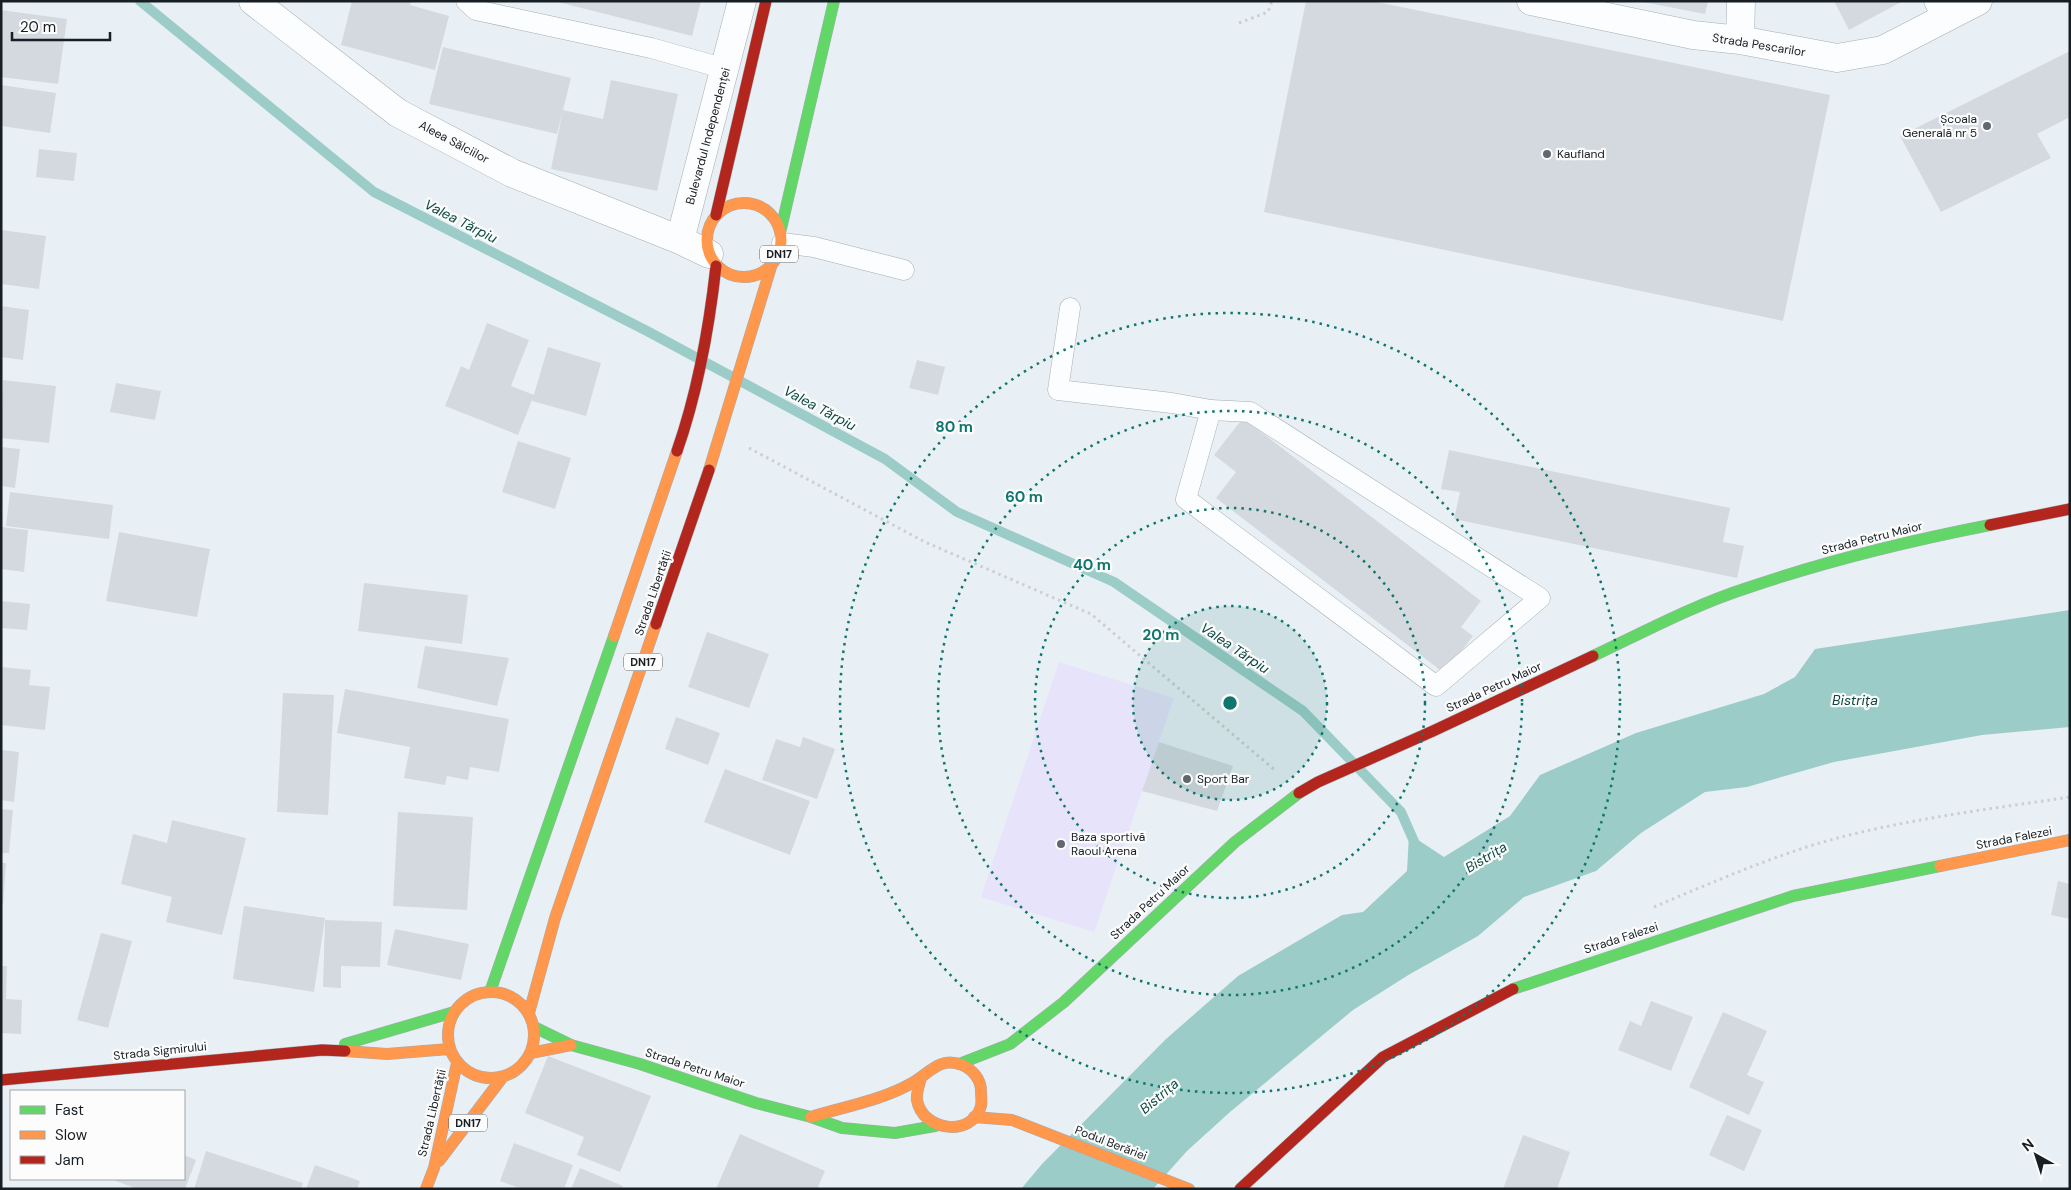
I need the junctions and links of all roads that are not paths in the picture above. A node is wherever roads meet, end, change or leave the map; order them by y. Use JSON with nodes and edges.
{"nodes":[{"id":1,"x":253,"y":1,"type":"edge"},
{"id":2,"x":466,"y":1,"type":"edge"},
{"id":3,"x":742,"y":1,"type":"edge"},
{"id":4,"x":766,"y":1,"type":"edge"},
{"id":5,"x":834,"y":1,"type":"edge"},
{"id":6,"x":1531,"y":1,"type":"edge"},
{"id":7,"x":1741,"y":1,"type":"edge"},
{"id":8,"x":1978,"y":1,"type":"edge"},
{"id":9,"x":1938,"y":10,"type":"edge"},
{"id":10,"x":1740,"y":40,"type":"junction"},
{"id":11,"x":726,"y":69,"type":"junction"},
{"id":12,"x":716,"y":215,"type":"junction"},
{"id":13,"x":781,"y":236,"type":"junction"},
{"id":14,"x":680,"y":240,"type":"junction"},
{"id":15,"x":713,"y":260,"type":"junction"},
{"id":16,"x":771,"y":267,"type":"junction"},
{"id":17,"x":904,"y":270,"type":"dead end"},
{"id":18,"x":1070,"y":308,"type":"dead end"},
{"id":19,"x":1211,"y":410,"type":"junction"},
{"id":20,"x":2070,"y":509,"type":"edge"},
{"id":21,"x":2070,"y":840,"type":"edge"},
{"id":22,"x":490,"y":992,"type":"junction"},
{"id":23,"x":454,"y":1012,"type":"junction"},
{"id":24,"x":529,"y":1013,"type":"junction"},
{"id":25,"x":534,"y":1027,"type":"junction"},
{"id":26,"x":1010,"y":1044,"type":"junction"},
{"id":27,"x":571,"y":1046,"type":"junction"},
{"id":28,"x":449,"y":1048,"type":"junction"},
{"id":29,"x":322,"y":1050,"type":"junction"},
{"id":30,"x":531,"y":1053,"type":"junction"},
{"id":31,"x":1000,"y":1058,"type":"dead end"},
{"id":32,"x":457,"y":1064,"type":"junction"},
{"id":33,"x":959,"y":1064,"type":"junction"},
{"id":34,"x":991,"y":1072,"type":"dead end"},
{"id":35,"x":502,"y":1078,"type":"junction"},
{"id":36,"x":920,"y":1078,"type":"junction"},
{"id":37,"x":1,"y":1080,"type":"edge"},
{"id":38,"x":988,"y":1099,"type":"junction"},
{"id":39,"x":811,"y":1117,"type":"junction"},
{"id":40,"x":974,"y":1117,"type":"junction"},
{"id":41,"x":1017,"y":1122,"type":"junction"},
{"id":42,"x":935,"y":1126,"type":"junction"},
{"id":43,"x":434,"y":1168,"type":"junction"},
{"id":44,"x":426,"y":1189,"type":"edge"},
{"id":45,"x":1189,"y":1189,"type":"edge"},
{"id":46,"x":1240,"y":1189,"type":"edge"}],
"edges":[{"from":1,"to":14,"type":"street","name":"Aleea Sălciilor"},
{"from":2,"to":11,"type":"lane"},
{"from":3,"to":11,"type":"street","name":"Bulevardul Independenței"},
{"from":4,"to":12,"type":"main road","name":"Bulevardul Independenței","number":"DN17"},
{"from":5,"to":13,"type":"main road","number":"DN17"},
{"from":6,"to":10,"type":"street","name":"Strada Pescarilor"},
{"from":7,"to":10,"type":"street"},
{"from":8,"to":9,"type":"street","name":"Strada Pescarilor"},
{"from":9,"to":10,"type":"street","name":"Strada Pescarilor"},
{"from":11,"to":14,"type":"street","name":"Bulevardul Independenței"},
{"from":12,"to":13,"type":"main road","number":"DN17"},
{"from":12,"to":15,"type":"main road","name":"Bulevardul Independenței","number":"DN17"},
{"from":13,"to":16,"type":"main road","number":"DN17"},
{"from":13,"to":17,"type":"lane"},
{"from":14,"to":15,"type":"street"},
{"from":15,"to":16,"type":"main road","number":"DN17"},
{"from":15,"to":22,"type":"main road","name":"Strada Libertății","number":"DN17"},
{"from":16,"to":24,"type":"main road","name":"Strada Libertății","number":"DN17"},
{"from":18,"to":19,"type":"lane"},
{"from":19,"to":19,"type":"lane"},
{"from":20,"to":26,"type":"main road","name":"Strada Petru Maior"},
{"from":21,"to":46,"type":"main road","name":"Strada Falezei"},
{"from":22,"to":23,"type":"main road","name":"Strada Sigmirului"},
{"from":22,"to":24,"type":"main road"},
{"from":23,"to":28,"type":"main road"},
{"from":23,"to":29,"type":"main road","name":"Strada Sigmirului"},
{"from":24,"to":25,"type":"main road"},
{"from":25,"to":27,"type":"main road","name":"Strada Petru Maior"},
{"from":25,"to":30,"type":"main road"},
{"from":26,"to":31,"type":"main road","name":"Strada Petru Maior"},
{"from":26,"to":33,"type":"main road","name":"Strada Petru Maior"},
{"from":27,"to":30,"type":"main road","name":"Strada Petru Maior"},
{"from":27,"to":39,"type":"main road","name":"Strada Petru Maior"},
{"from":28,"to":29,"type":"main road","name":"Strada Sigmirului"},
{"from":28,"to":32,"type":"main road"},
{"from":29,"to":37,"type":"main road","name":"Strada Sigmirului"},
{"from":30,"to":35,"type":"main road"},
{"from":32,"to":35,"type":"main road"},
{"from":32,"to":43,"type":"main road","name":"Strada Libertății","number":"DN17"},
{"from":33,"to":36,"type":"main road"},
{"from":33,"to":38,"type":"main road"},
{"from":34,"to":38,"type":"main road"},
{"from":35,"to":43,"type":"main road","name":"Strada Libertății","number":"DN17"},
{"from":36,"to":39,"type":"main road"},
{"from":36,"to":42,"type":"main road"},
{"from":38,"to":40,"type":"main road"},
{"from":38,"to":41,"type":"main road"},
{"from":39,"to":42,"type":"main road","name":"Strada Petru Maior"},
{"from":40,"to":41,"type":"main road"},
{"from":40,"to":42,"type":"main road"},
{"from":41,"to":45,"type":"main road","name":"Podul Berăriei"},
{"from":43,"to":44,"type":"main road","name":"Strada Libertății","number":"DN17"}]}
